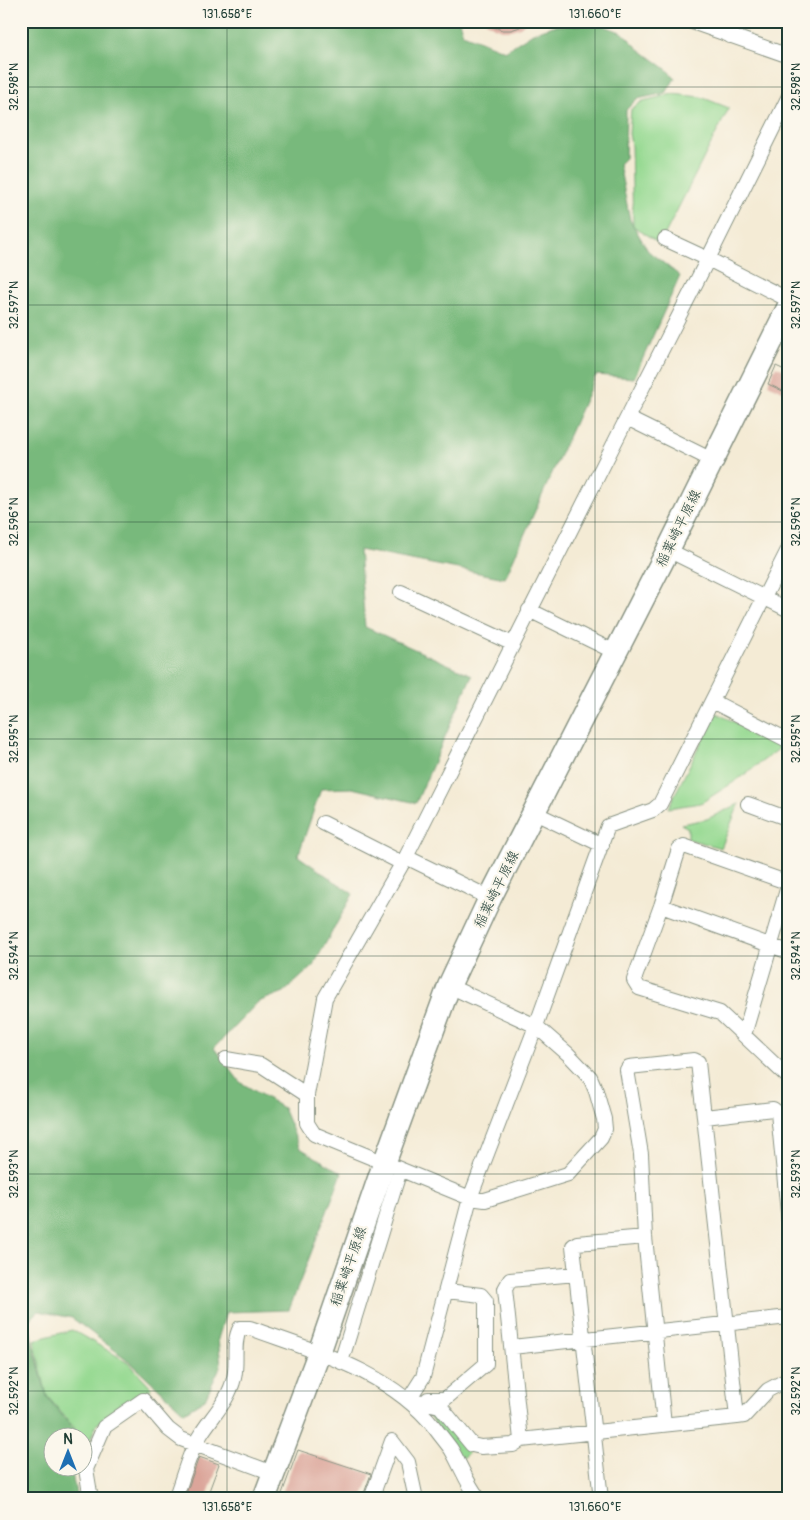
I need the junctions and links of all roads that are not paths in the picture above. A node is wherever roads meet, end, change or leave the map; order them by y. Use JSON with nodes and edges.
{"nodes":[{"id":1,"x":689,"y":21,"type":"edge"},
{"id":2,"x":735,"y":21,"type":"edge"},
{"id":3,"x":730,"y":36,"type":"junction"},
{"id":4,"x":789,"y":56,"type":"edge"},
{"id":5,"x":789,"y":96,"type":"edge"},
{"id":6,"x":665,"y":239,"type":"dead end"},
{"id":7,"x":708,"y":259,"type":"junction"},
{"id":8,"x":789,"y":300,"type":"edge"},
{"id":9,"x":789,"y":306,"type":"edge"},
{"id":10,"x":626,"y":418,"type":"junction"},
{"id":11,"x":712,"y":460,"type":"junction"},
{"id":12,"x":789,"y":548,"type":"edge"},
{"id":13,"x":668,"y":550,"type":"junction"},
{"id":14,"x":400,"y":592,"type":"dead end"},
{"id":15,"x":764,"y":598,"type":"junction"},
{"id":16,"x":529,"y":610,"type":"junction"},
{"id":17,"x":789,"y":610,"type":"edge"},
{"id":18,"x":513,"y":644,"type":"junction"},
{"id":19,"x":615,"y":652,"type":"junction"},
{"id":20,"x":712,"y":701,"type":"junction"},
{"id":21,"x":789,"y":740,"type":"edge"},
{"id":22,"x":748,"y":804,"type":"dead end"},
{"id":23,"x":535,"y":812,"type":"junction"},
{"id":24,"x":789,"y":819,"type":"edge"},
{"id":25,"x":323,"y":823,"type":"dead end"},
{"id":26,"x":602,"y":845,"type":"junction"},
{"id":27,"x":404,"y":860,"type":"junction"},
{"id":28,"x":789,"y":883,"type":"edge"},
{"id":29,"x":490,"y":898,"type":"junction"},
{"id":30,"x":661,"y":906,"type":"junction"},
{"id":31,"x":770,"y":946,"type":"junction"},
{"id":32,"x":789,"y":952,"type":"edge"},
{"id":33,"x":449,"y":986,"type":"junction"},
{"id":34,"x":536,"y":1026,"type":"junction"},
{"id":35,"x":744,"y":1035,"type":"junction"},
{"id":36,"x":226,"y":1059,"type":"dead end"},
{"id":37,"x":789,"y":1078,"type":"edge"},
{"id":38,"x":307,"y":1094,"type":"junction"},
{"id":39,"x":704,"y":1117,"type":"junction"},
{"id":40,"x":785,"y":1144,"type":"edge"},
{"id":41,"x":392,"y":1167,"type":"junction"},
{"id":42,"x":470,"y":1198,"type":"junction"},
{"id":43,"x":789,"y":1224,"type":"edge"},
{"id":44,"x":645,"y":1237,"type":"junction"},
{"id":45,"x":576,"y":1274,"type":"junction"},
{"id":46,"x":446,"y":1291,"type":"junction"},
{"id":47,"x":789,"y":1317,"type":"edge"},
{"id":48,"x":727,"y":1323,"type":"junction"},
{"id":49,"x":654,"y":1332,"type":"junction"},
{"id":50,"x":584,"y":1338,"type":"junction"},
{"id":51,"x":512,"y":1346,"type":"junction"},
{"id":52,"x":318,"y":1353,"type":"junction"},
{"id":53,"x":341,"y":1362,"type":"junction"},
{"id":54,"x":789,"y":1379,"type":"edge"},
{"id":55,"x":409,"y":1399,"type":"junction"},
{"id":56,"x":737,"y":1417,"type":"junction"},
{"id":57,"x":664,"y":1424,"type":"junction"},
{"id":58,"x":594,"y":1432,"type":"junction"},
{"id":59,"x":521,"y":1440,"type":"junction"},
{"id":60,"x":195,"y":1445,"type":"junction"},
{"id":61,"x":273,"y":1473,"type":"junction"},
{"id":62,"x":91,"y":1499,"type":"edge"},
{"id":63,"x":175,"y":1499,"type":"edge"},
{"id":64,"x":264,"y":1499,"type":"edge"},
{"id":65,"x":371,"y":1499,"type":"edge"},
{"id":66,"x":416,"y":1499,"type":"edge"},
{"id":67,"x":479,"y":1499,"type":"edge"},
{"id":68,"x":600,"y":1499,"type":"edge"}],
"edges":[{"from":1,"to":3,"type":"street"},
{"from":2,"to":3,"type":"street"},
{"from":3,"to":4,"type":"street"},
{"from":5,"to":7,"type":"street"},
{"from":6,"to":7,"type":"street"},
{"from":7,"to":8,"type":"street"},
{"from":7,"to":10,"type":"street"},
{"from":9,"to":11,"type":"main road","name":"稲葉崎平原線"},
{"from":10,"to":11,"type":"street"},
{"from":10,"to":16,"type":"street"},
{"from":11,"to":13,"type":"main road","name":"稲葉崎平原線"},
{"from":12,"to":15,"type":"street"},
{"from":13,"to":15,"type":"street"},
{"from":13,"to":19,"type":"main road","name":"稲葉崎平原線"},
{"from":14,"to":18,"type":"street"},
{"from":15,"to":17,"type":"street"},
{"from":15,"to":20,"type":"street"},
{"from":16,"to":18,"type":"street"},
{"from":16,"to":19,"type":"street"},
{"from":18,"to":27,"type":"street"},
{"from":19,"to":23,"type":"main road","name":"稲葉崎平原線"},
{"from":20,"to":21,"type":"street"},
{"from":20,"to":26,"type":"street"},
{"from":22,"to":24,"type":"street"},
{"from":23,"to":26,"type":"street"},
{"from":23,"to":29,"type":"main road","name":"稲葉崎平原線"},
{"from":25,"to":27,"type":"street"},
{"from":26,"to":34,"type":"street"},
{"from":27,"to":29,"type":"street"},
{"from":27,"to":38,"type":"street"},
{"from":28,"to":30,"type":"street"},
{"from":28,"to":31,"type":"street"},
{"from":29,"to":33,"type":"main road","name":"稲葉崎平原線"},
{"from":30,"to":31,"type":"street"},
{"from":30,"to":35,"type":"street"},
{"from":31,"to":32,"type":"street"},
{"from":31,"to":35,"type":"street"},
{"from":33,"to":34,"type":"street"},
{"from":33,"to":41,"type":"main road","name":"稲葉崎平原線"},
{"from":34,"to":42,"type":"street"},
{"from":34,"to":42,"type":"street"},
{"from":35,"to":37,"type":"street"},
{"from":36,"to":38,"type":"street"},
{"from":38,"to":41,"type":"street"},
{"from":39,"to":40,"type":"street"},
{"from":39,"to":44,"type":"street"},
{"from":39,"to":48,"type":"street"},
{"from":40,"to":43,"type":"street"},
{"from":41,"to":42,"type":"street"},
{"from":41,"to":52,"type":"main road","name":"稲葉崎平原線"},
{"from":41,"to":53,"type":"street"},
{"from":42,"to":46,"type":"street"},
{"from":44,"to":45,"type":"street"},
{"from":44,"to":49,"type":"street"},
{"from":45,"to":50,"type":"street"},
{"from":45,"to":51,"type":"street"},
{"from":46,"to":55,"type":"street"},
{"from":46,"to":55,"type":"street"},
{"from":47,"to":48,"type":"street"},
{"from":48,"to":49,"type":"street"},
{"from":48,"to":56,"type":"street"},
{"from":49,"to":50,"type":"street"},
{"from":49,"to":57,"type":"street"},
{"from":50,"to":51,"type":"street"},
{"from":50,"to":58,"type":"street"},
{"from":51,"to":59,"type":"street"},
{"from":52,"to":53,"type":"street"},
{"from":52,"to":60,"type":"street"},
{"from":52,"to":61,"type":"main road","name":"稲葉崎平原線"},
{"from":53,"to":67,"type":"street"},
{"from":54,"to":56,"type":"street"},
{"from":55,"to":59,"type":"street"},
{"from":56,"to":57,"type":"street"},
{"from":57,"to":58,"type":"street"},
{"from":58,"to":59,"type":"street"},
{"from":58,"to":68,"type":"street"},
{"from":60,"to":61,"type":"street"},
{"from":60,"to":62,"type":"street"},
{"from":60,"to":63,"type":"street"},
{"from":61,"to":64,"type":"main road","name":"稲葉崎平原線"},
{"from":65,"to":66,"type":"street"}]}
